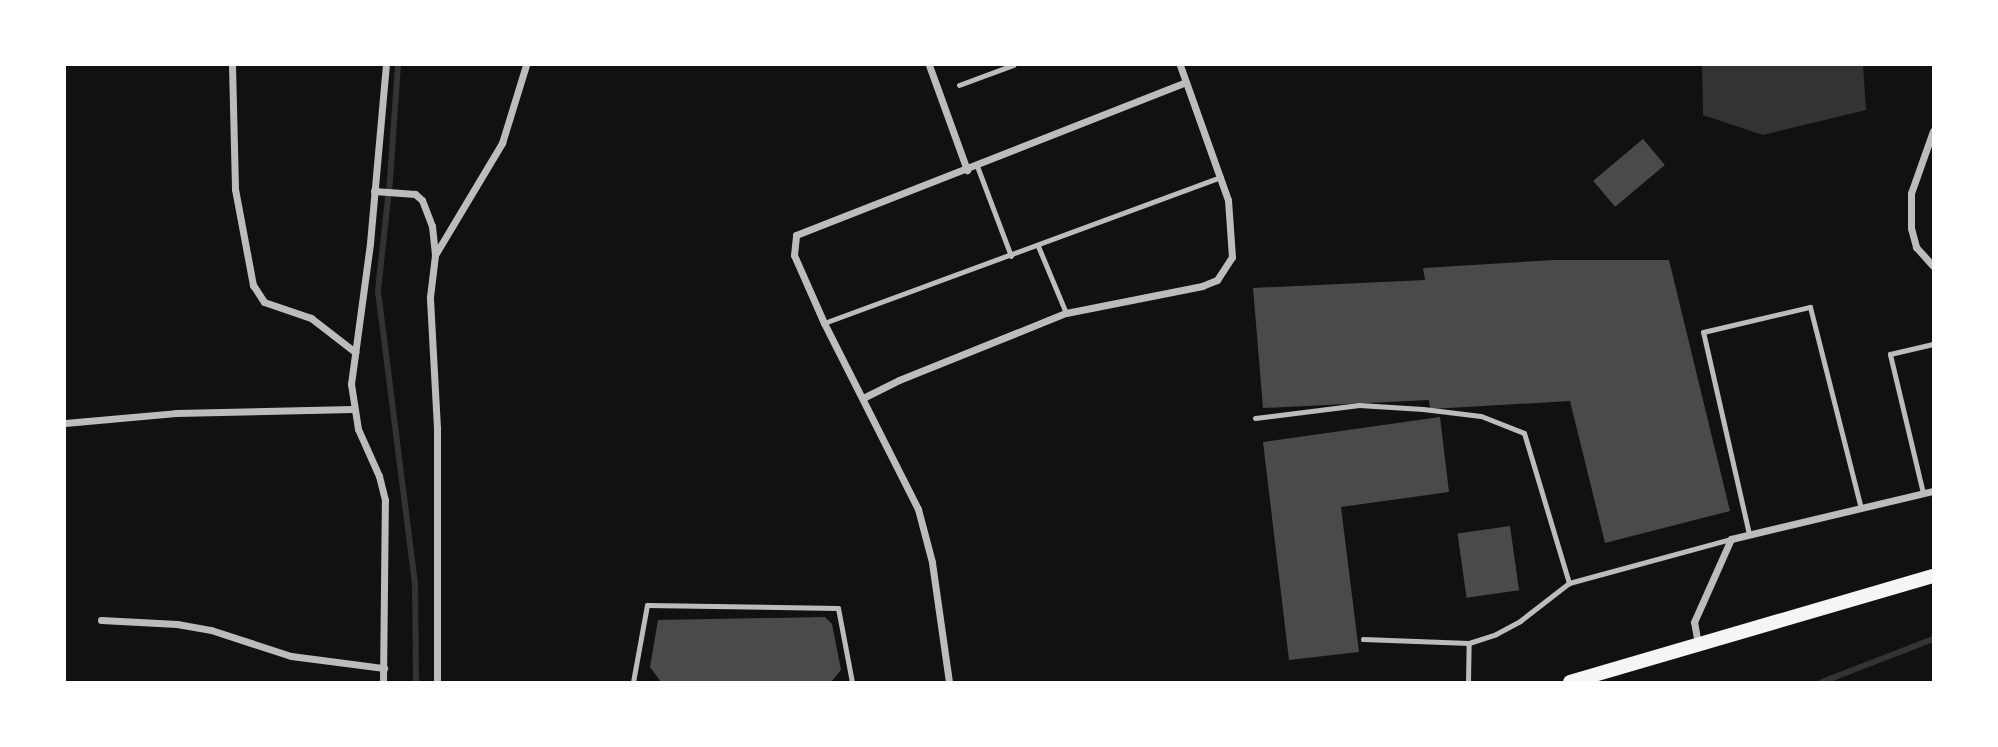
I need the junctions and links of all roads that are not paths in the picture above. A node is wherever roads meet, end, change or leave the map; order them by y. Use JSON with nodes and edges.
{"nodes":[{"id":1,"x":232,"y":65,"type":"edge"},
{"id":2,"x":386,"y":65,"type":"edge"},
{"id":3,"x":526,"y":65,"type":"edge"},
{"id":4,"x":929,"y":65,"type":"edge"},
{"id":5,"x":1013,"y":65,"type":"edge"},
{"id":6,"x":1180,"y":65,"type":"edge"},
{"id":7,"x":1184,"y":83,"type":"junction"},
{"id":8,"x":959,"y":85,"type":"dead end"},
{"id":9,"x":1933,"y":131,"type":"edge"},
{"id":10,"x":977,"y":166,"type":"junction"},
{"id":11,"x":967,"y":170,"type":"junction"},
{"id":12,"x":1222,"y":177,"type":"junction"},
{"id":13,"x":377,"y":191,"type":"junction"},
{"id":14,"x":1038,"y":246,"type":"junction"},
{"id":15,"x":435,"y":256,"type":"junction"},
{"id":16,"x":1011,"y":256,"type":"junction"},
{"id":17,"x":1933,"y":267,"type":"edge"},
{"id":18,"x":1066,"y":313,"type":"junction"},
{"id":19,"x":824,"y":323,"type":"junction"},
{"id":20,"x":1933,"y":344,"type":"edge"},
{"id":21,"x":355,"y":352,"type":"junction"},
{"id":22,"x":863,"y":398,"type":"junction"},
{"id":23,"x":353,"y":409,"type":"junction"},
{"id":24,"x":1255,"y":418,"type":"dead end"},
{"id":25,"x":65,"y":423,"type":"edge"},
{"id":26,"x":1933,"y":491,"type":"edge"},
{"id":27,"x":1923,"y":493,"type":"junction"},
{"id":28,"x":1861,"y":508,"type":"junction"},
{"id":29,"x":1749,"y":534,"type":"junction"},
{"id":30,"x":1731,"y":540,"type":"junction"},
{"id":31,"x":1933,"y":576,"type":"edge"},
{"id":32,"x":1569,"y":583,"type":"junction"},
{"id":33,"x":101,"y":620,"type":"dead end"},
{"id":34,"x":1363,"y":639,"type":"dead end"},
{"id":35,"x":1469,"y":643,"type":"junction"},
{"id":36,"x":1698,"y":644,"type":"junction"},
{"id":37,"x":384,"y":668,"type":"junction"},
{"id":38,"x":383,"y":682,"type":"edge"},
{"id":39,"x":437,"y":682,"type":"edge"},
{"id":40,"x":633,"y":682,"type":"edge"},
{"id":41,"x":852,"y":682,"type":"edge"},
{"id":42,"x":948,"y":682,"type":"edge"},
{"id":43,"x":1468,"y":682,"type":"edge"},
{"id":44,"x":1570,"y":682,"type":"edge"}],
"edges":[{"from":1,"to":21,"type":"street"},
{"from":2,"to":13,"type":"street"},
{"from":3,"to":15,"type":"street"},
{"from":4,"to":11,"type":"street"},
{"from":5,"to":8,"type":"lane"},
{"from":6,"to":7,"type":"street"},
{"from":7,"to":10,"type":"street"},
{"from":7,"to":12,"type":"street"},
{"from":9,"to":17,"type":"street"},
{"from":10,"to":11,"type":"street"},
{"from":10,"to":16,"type":"lane"},
{"from":11,"to":19,"type":"street"},
{"from":12,"to":14,"type":"lane"},
{"from":12,"to":18,"type":"street"},
{"from":13,"to":15,"type":"street"},
{"from":13,"to":21,"type":"street"},
{"from":14,"to":16,"type":"lane"},
{"from":14,"to":18,"type":"lane"},
{"from":15,"to":39,"type":"street"},
{"from":16,"to":19,"type":"lane"},
{"from":18,"to":22,"type":"street"},
{"from":19,"to":22,"type":"street"},
{"from":20,"to":27,"type":"lane"},
{"from":21,"to":23,"type":"street"},
{"from":22,"to":42,"type":"street"},
{"from":23,"to":25,"type":"street"},
{"from":23,"to":37,"type":"street"},
{"from":24,"to":32,"type":"lane"},
{"from":26,"to":27,"type":"street"},
{"from":27,"to":28,"type":"street"},
{"from":28,"to":29,"type":"street"},
{"from":28,"to":29,"type":"lane"},
{"from":29,"to":30,"type":"street"},
{"from":30,"to":32,"type":"lane"},
{"from":30,"to":36,"type":"street"},
{"from":31,"to":36,"type":"main road"},
{"from":32,"to":35,"type":"lane"},
{"from":33,"to":37,"type":"street"},
{"from":34,"to":35,"type":"lane"},
{"from":35,"to":43,"type":"lane"},
{"from":36,"to":44,"type":"main road"},
{"from":37,"to":38,"type":"street"},
{"from":40,"to":41,"type":"lane"}]}
